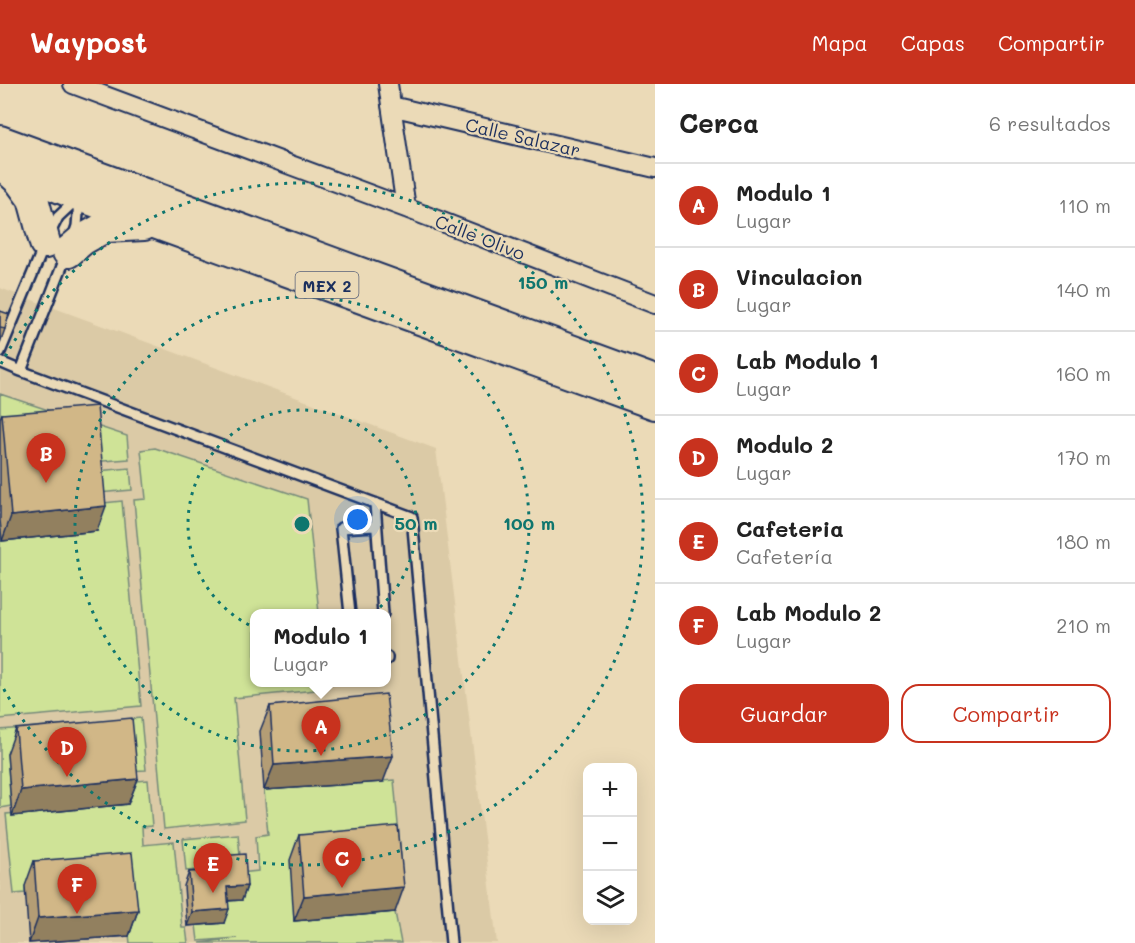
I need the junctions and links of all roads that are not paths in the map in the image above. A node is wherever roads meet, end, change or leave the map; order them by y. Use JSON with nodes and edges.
{"nodes":[{"id":1,"x":73,"y":84,"type":"edge"},
{"id":2,"x":388,"y":84,"type":"edge"},
{"id":3,"x":391,"y":106,"type":"junction"},
{"id":4,"x":0,"y":155,"type":"edge"},
{"id":5,"x":655,"y":168,"type":"edge"},
{"id":6,"x":80,"y":196,"type":"junction"},
{"id":7,"x":406,"y":208,"type":"junction"},
{"id":8,"x":159,"y":224,"type":"junction"},
{"id":9,"x":277,"y":242,"type":"junction"},
{"id":10,"x":56,"y":248,"type":"junction"},
{"id":11,"x":655,"y":304,"type":"edge"},
{"id":12,"x":0,"y":352,"type":"edge"},
{"id":13,"x":0,"y":362,"type":"edge"},
{"id":14,"x":21,"y":371,"type":"junction"},
{"id":15,"x":655,"y":381,"type":"edge"},
{"id":16,"x":655,"y":404,"type":"edge"},
{"id":17,"x":375,"y":503,"type":"junction"},
{"id":18,"x":375,"y":526,"type":"junction"},
{"id":19,"x":349,"y":609,"type":"edge"},
{"id":20,"x":383,"y":609,"type":"edge"},
{"id":21,"x":452,"y":943,"type":"edge"}],
"edges":[{"from":1,"to":7,"type":"street","name":"Calle Olivo"},
{"from":2,"to":3,"type":"street"},
{"from":3,"to":5,"type":"street","name":"Calle Salazar"},
{"from":3,"to":7,"type":"street"},
{"from":4,"to":6,"type":"highway","number":"MEX 2"},
{"from":4,"to":9,"type":"highway","number":"MEX 2"},
{"from":4,"to":10,"type":"highway"},
{"from":6,"to":8,"type":"highway","number":"MEX 2"},
{"from":6,"to":9,"type":"highway"},
{"from":6,"to":10,"type":"lane"},
{"from":6,"to":10,"type":"lane"},
{"from":7,"to":11,"type":"street","name":"Calle Olivo"},
{"from":8,"to":10,"type":"highway"},
{"from":8,"to":16,"type":"highway","number":"MEX 2"},
{"from":9,"to":15,"type":"highway","number":"MEX 2"},
{"from":10,"to":12,"type":"lane"},
{"from":10,"to":14,"type":"lane"},
{"from":13,"to":14,"type":"lane"},
{"from":14,"to":17,"type":"lane"},
{"from":17,"to":18,"type":"lane"},
{"from":17,"to":21,"type":"lane"},
{"from":18,"to":19,"type":"lane"},
{"from":18,"to":20,"type":"lane"}]}
